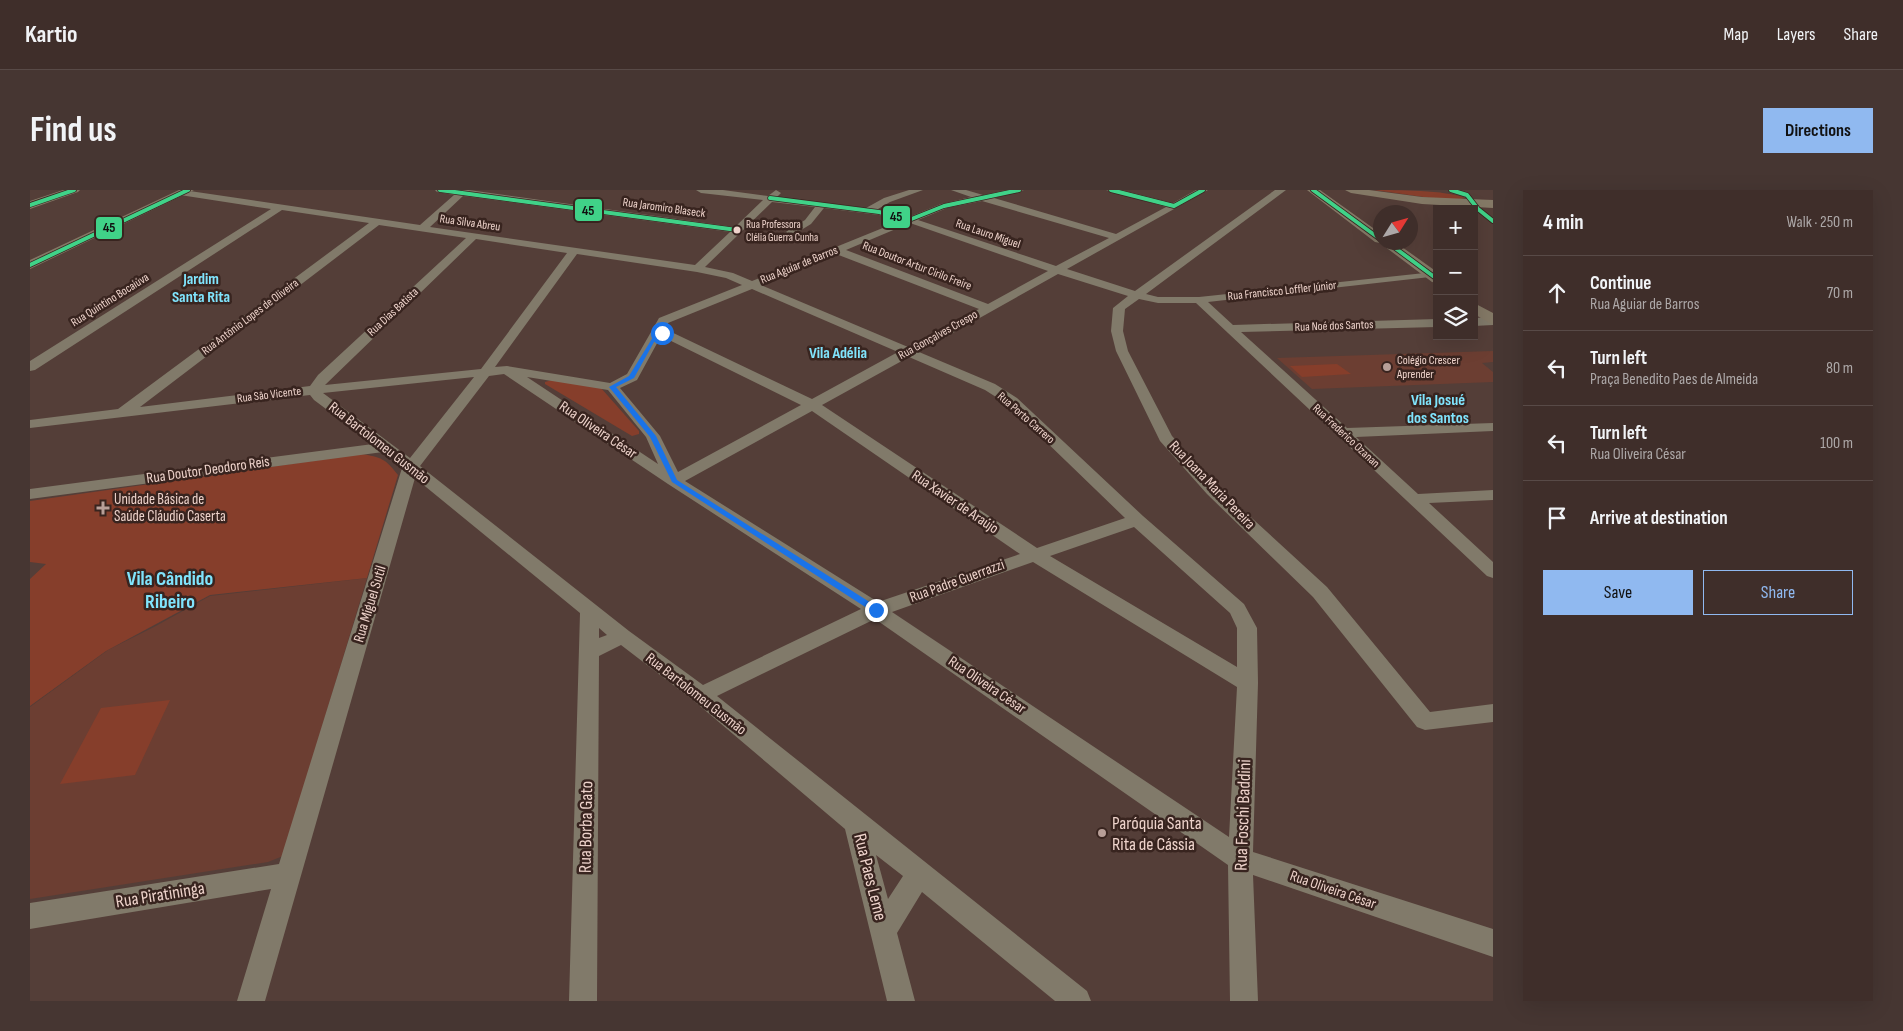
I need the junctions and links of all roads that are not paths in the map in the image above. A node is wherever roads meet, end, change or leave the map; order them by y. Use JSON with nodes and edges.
{"nodes":[{"id":1,"x":74,"y":190,"type":"edge"},
{"id":2,"x":440,"y":190,"type":"edge"},
{"id":3,"x":700,"y":190,"type":"edge"},
{"id":4,"x":779,"y":190,"type":"edge"},
{"id":5,"x":918,"y":190,"type":"edge"},
{"id":6,"x":956,"y":190,"type":"edge"},
{"id":7,"x":1019,"y":190,"type":"edge"},
{"id":8,"x":1111,"y":190,"type":"edge"},
{"id":9,"x":1202,"y":190,"type":"edge"},
{"id":10,"x":1281,"y":190,"type":"edge"},
{"id":11,"x":1313,"y":190,"type":"edge"},
{"id":12,"x":1351,"y":190,"type":"edge"},
{"id":13,"x":1370,"y":190,"type":"edge"},
{"id":14,"x":1451,"y":190,"type":"edge"},
{"id":15,"x":186,"y":192,"type":"edge"},
{"id":16,"x":463,"y":192,"type":"edge"},
{"id":17,"x":1382,"y":196,"type":"junction"},
{"id":18,"x":770,"y":198,"type":"junction"},
{"id":19,"x":983,"y":198,"type":"junction"},
{"id":20,"x":1472,"y":204,"type":"junction"},
{"id":21,"x":1493,"y":204,"type":"edge"},
{"id":22,"x":30,"y":205,"type":"edge"},
{"id":23,"x":822,"y":205,"type":"junction"},
{"id":24,"x":1174,"y":206,"type":"junction"},
{"id":25,"x":282,"y":207,"type":"junction"},
{"id":26,"x":867,"y":210,"type":"junction"},
{"id":27,"x":1492,"y":218,"type":"edge"},
{"id":28,"x":909,"y":220,"type":"junction"},
{"id":29,"x":378,"y":222,"type":"junction"},
{"id":30,"x":423,"y":228,"type":"junction"},
{"id":31,"x":737,"y":230,"type":"junction"},
{"id":32,"x":1373,"y":234,"type":"edge"},
{"id":33,"x":474,"y":236,"type":"junction"},
{"id":34,"x":785,"y":237,"type":"dead end"},
{"id":35,"x":1117,"y":237,"type":"junction"},
{"id":36,"x":574,"y":250,"type":"junction"},
{"id":37,"x":836,"y":250,"type":"junction"},
{"id":38,"x":1397,"y":250,"type":"edge"},
{"id":39,"x":30,"y":265,"type":"edge"},
{"id":40,"x":697,"y":269,"type":"junction"},
{"id":41,"x":1057,"y":270,"type":"junction"},
{"id":42,"x":1433,"y":277,"type":"edge"},
{"id":43,"x":752,"y":284,"type":"junction"},
{"id":44,"x":1136,"y":294,"type":"junction"},
{"id":45,"x":1199,"y":300,"type":"junction"},
{"id":46,"x":988,"y":308,"type":"junction"},
{"id":47,"x":1478,"y":310,"type":"edge"},
{"id":48,"x":1493,"y":321,"type":"edge"},
{"id":49,"x":1478,"y":322,"type":"edge"},
{"id":50,"x":1433,"y":323,"type":"edge"},
{"id":51,"x":1230,"y":329,"type":"junction"},
{"id":52,"x":658,"y":330,"type":"junction"},
{"id":53,"x":909,"y":352,"type":"junction"},
{"id":54,"x":30,"y":367,"type":"edge"},
{"id":55,"x":508,"y":370,"type":"junction"},
{"id":56,"x":485,"y":372,"type":"junction"},
{"id":57,"x":546,"y":376,"type":"junction"},
{"id":58,"x":530,"y":385,"type":"junction"},
{"id":59,"x":612,"y":387,"type":"junction"},
{"id":60,"x":314,"y":390,"type":"junction"},
{"id":61,"x":812,"y":405,"type":"junction"},
{"id":62,"x":122,"y":413,"type":"junction"},
{"id":63,"x":30,"y":424,"type":"edge"},
{"id":64,"x":1493,"y":427,"type":"edge"},
{"id":65,"x":1343,"y":433,"type":"junction"},
{"id":66,"x":653,"y":436,"type":"junction"},
{"id":67,"x":622,"y":446,"type":"junction"},
{"id":68,"x":386,"y":447,"type":"junction"},
{"id":69,"x":410,"y":468,"type":"junction"},
{"id":70,"x":674,"y":481,"type":"junction"},
{"id":71,"x":30,"y":494,"type":"edge"},
{"id":72,"x":1493,"y":495,"type":"edge"},
{"id":73,"x":1414,"y":499,"type":"junction"},
{"id":74,"x":1137,"y":520,"type":"junction"},
{"id":75,"x":1033,"y":554,"type":"junction"},
{"id":76,"x":1493,"y":572,"type":"edge"},
{"id":77,"x":590,"y":610,"type":"junction"},
{"id":78,"x":876,"y":610,"type":"junction"},
{"id":79,"x":1248,"y":628,"type":"joint"},
{"id":80,"x":622,"y":636,"type":"junction"},
{"id":81,"x":589,"y":652,"type":"junction"},
{"id":82,"x":1248,"y":683,"type":"junction"},
{"id":83,"x":701,"y":695,"type":"junction"},
{"id":84,"x":1493,"y":713,"type":"edge"},
{"id":85,"x":856,"y":823,"type":"junction"},
{"id":86,"x":1240,"y":859,"type":"junction"},
{"id":87,"x":290,"y":874,"type":"junction"},
{"id":88,"x":920,"y":874,"type":"junction"},
{"id":89,"x":30,"y":916,"type":"edge"},
{"id":90,"x":884,"y":931,"type":"junction"},
{"id":91,"x":1493,"y":942,"type":"edge"},
{"id":92,"x":251,"y":1001,"type":"edge"},
{"id":93,"x":583,"y":1001,"type":"edge"},
{"id":94,"x":902,"y":1001,"type":"edge"},
{"id":95,"x":1077,"y":1001,"type":"edge"},
{"id":96,"x":1244,"y":1001,"type":"edge"}],
"edges":[{"from":1,"to":22,"type":"main road"},
{"from":2,"to":16,"type":"street","name":"Rua Jaromiro Blaseck"},
{"from":3,"to":18,"type":"street","name":"Rua Lauro Miguel"},
{"from":4,"to":18,"type":"street"},
{"from":5,"to":26,"type":"street"},
{"from":6,"to":19,"type":"street"},
{"from":7,"to":19,"type":"street","name":"Rua Aguiar de Barros"},
{"from":8,"to":24,"type":"street"},
{"from":9,"to":24,"type":"street","name":"Rua Gonçalves Crespo"},
{"from":10,"to":44,"type":"street","name":"Rua Joana Maria Pereira"},
{"from":11,"to":32,"type":"main road"},
{"from":12,"to":17,"type":"main road"},
{"from":13,"to":17,"type":"main road"},
{"from":14,"to":20,"type":"main road"},
{"from":15,"to":25,"type":"street","name":"Rua Silva Abreu"},
{"from":15,"to":39,"type":"main road"},
{"from":16,"to":30,"type":"street"},
{"from":16,"to":31,"type":"street","name":"Rua Jaromiro Blaseck"},
{"from":17,"to":20,"type":"main road"},
{"from":18,"to":23,"type":"street","name":"Rua Lauro Miguel"},
{"from":18,"to":31,"type":"street"},
{"from":19,"to":28,"type":"street","name":"Rua Aguiar de Barros"},
{"from":19,"to":35,"type":"street"},
{"from":20,"to":21,"type":"main road"},
{"from":20,"to":27,"type":"main road"},
{"from":23,"to":26,"type":"street","name":"Rua Lauro Miguel"},
{"from":23,"to":34,"type":"street"},
{"from":24,"to":35,"type":"street","name":"Rua Gonçalves Crespo"},
{"from":25,"to":29,"type":"street","name":"Rua Silva Abreu"},
{"from":25,"to":54,"type":"street","name":"Rua Quintino Bocaiúva"},
{"from":26,"to":28,"type":"street","name":"Rua Lauro Miguel"},
{"from":28,"to":37,"type":"street","name":"Rua Aguiar de Barros"},
{"from":28,"to":41,"type":"street","name":"Rua Lauro Miguel"},
{"from":29,"to":30,"type":"street","name":"Rua Silva Abreu"},
{"from":29,"to":62,"type":"street","name":"Rua Antônio Lopes de Oliveira"},
{"from":30,"to":33,"type":"street","name":"Rua Silva Abreu"},
{"from":31,"to":40,"type":"street"},
{"from":33,"to":36,"type":"street","name":"Rua Silva Abreu"},
{"from":33,"to":60,"type":"street","name":"Rua Dias Batista"},
{"from":35,"to":41,"type":"street","name":"Rua Gonçalves Crespo"},
{"from":36,"to":40,"type":"street","name":"Rua Silva Abreu"},
{"from":36,"to":56,"type":"street","name":"Rua Miguel Sutil"},
{"from":37,"to":43,"type":"street","name":"Rua Aguiar de Barros"},
{"from":37,"to":46,"type":"street","name":"Rua Doutor Artur Cirilo Freire"},
{"from":38,"to":42,"type":"main road"},
{"from":40,"to":43,"type":"street","name":"Rua Silva Abreu"},
{"from":41,"to":44,"type":"street","name":"Rua Lauro Miguel"},
{"from":41,"to":46,"type":"street","name":"Rua Gonçalves Crespo"},
{"from":42,"to":45,"type":"street","name":"Rua Francisco Loffler Júnior"},
{"from":43,"to":52,"type":"street","name":"Rua Aguiar de Barros"},
{"from":43,"to":53,"type":"street","name":"Rua Porto Carrero"},
{"from":44,"to":45,"type":"street","name":"Rua Francisco Loffler Júnior"},
{"from":44,"to":84,"type":"street","name":"Rua Joana Maria Pereira"},
{"from":45,"to":51,"type":"street","name":"Rua Frederico Ozanan"},
{"from":46,"to":53,"type":"street","name":"Rua Gonçalves Crespo"},
{"from":47,"to":48,"type":"main road"},
{"from":48,"to":49,"type":"street"},
{"from":50,"to":51,"type":"street","name":"Rua Noé dos Santos"},
{"from":51,"to":65,"type":"street","name":"Rua Frederico Ozanan"},
{"from":52,"to":59,"type":"street","name":"Rua Aguiar de Barros"},
{"from":52,"to":61,"type":"street","name":"Rua Xavier de Araújo"},
{"from":53,"to":61,"type":"street","name":"Rua Gonçalves Crespo"},
{"from":53,"to":74,"type":"street","name":"Rua Porto Carrero"},
{"from":55,"to":56,"type":"street","name":"Rua São Vicente"},
{"from":55,"to":57,"type":"street","name":"Rua São Vicente"},
{"from":55,"to":58,"type":"street","name":"Rua Oliveira César"},
{"from":56,"to":60,"type":"street","name":"Rua São Vicente"},
{"from":56,"to":69,"type":"street","name":"Rua Miguel Sutil"},
{"from":57,"to":58,"type":"street"},
{"from":57,"to":59,"type":"street","name":"Rua São Vicente"},
{"from":58,"to":67,"type":"street","name":"Rua Oliveira César"},
{"from":59,"to":66,"type":"street"},
{"from":60,"to":62,"type":"street","name":"Rua São Vicente"},
{"from":60,"to":68,"type":"street","name":"Rua Bartolomeu Gusmão"},
{"from":61,"to":70,"type":"street","name":"Rua Gonçalves Crespo"},
{"from":61,"to":75,"type":"street","name":"Rua Xavier de Araújo"},
{"from":62,"to":63,"type":"street","name":"Rua São Vicente"},
{"from":64,"to":65,"type":"street"},
{"from":65,"to":73,"type":"street","name":"Rua Frederico Ozanan"},
{"from":66,"to":67,"type":"street"},
{"from":66,"to":70,"type":"street"},
{"from":67,"to":70,"type":"street","name":"Rua Oliveira César"},
{"from":68,"to":69,"type":"street","name":"Rua Bartolomeu Gusmão"},
{"from":68,"to":71,"type":"street","name":"Rua Doutor Deodoro Reis"},
{"from":69,"to":77,"type":"street","name":"Rua Bartolomeu Gusmão"},
{"from":69,"to":87,"type":"street","name":"Rua Miguel Sutil"},
{"from":70,"to":78,"type":"street","name":"Rua Oliveira César"},
{"from":72,"to":73,"type":"street"},
{"from":73,"to":76,"type":"street","name":"Rua Frederico Ozanan"},
{"from":74,"to":75,"type":"street","name":"Rua Padre Guerrazzi"},
{"from":74,"to":79,"type":"street","name":"Rua Porto Carrero"},
{"from":75,"to":78,"type":"street","name":"Rua Padre Guerrazzi"},
{"from":75,"to":82,"type":"street","name":"Rua Xavier de Araújo"},
{"from":77,"to":80,"type":"street","name":"Rua Bartolomeu Gusmão"},
{"from":77,"to":81,"type":"street","name":"Rua Borba Gato"},
{"from":78,"to":83,"type":"street","name":"Rua Padre Guerrazzi"},
{"from":78,"to":86,"type":"street","name":"Rua Oliveira César"},
{"from":79,"to":82,"type":"street","name":"Rua Foschi Baddini"},
{"from":80,"to":81,"type":"street"},
{"from":80,"to":83,"type":"street","name":"Rua Bartolomeu Gusmão"},
{"from":81,"to":93,"type":"street","name":"Rua Borba Gato"},
{"from":82,"to":86,"type":"street","name":"Rua Foschi Baddini"},
{"from":83,"to":85,"type":"street","name":"Rua Bartolomeu Gusmão"},
{"from":85,"to":88,"type":"street","name":"Rua Bartolomeu Gusmão"},
{"from":85,"to":90,"type":"street","name":"Rua Paes Leme"},
{"from":86,"to":91,"type":"street","name":"Rua Oliveira César"},
{"from":86,"to":96,"type":"street","name":"Rua Foschi Baddini"},
{"from":87,"to":89,"type":"street","name":"Rua Piratininga"},
{"from":87,"to":92,"type":"street","name":"Rua Miguel Sutil"},
{"from":88,"to":90,"type":"street","name":"Rua Paes Leme"},
{"from":88,"to":95,"type":"street","name":"Rua Bartolomeu Gusmão"},
{"from":90,"to":94,"type":"street","name":"Rua Paes Leme"}]}
